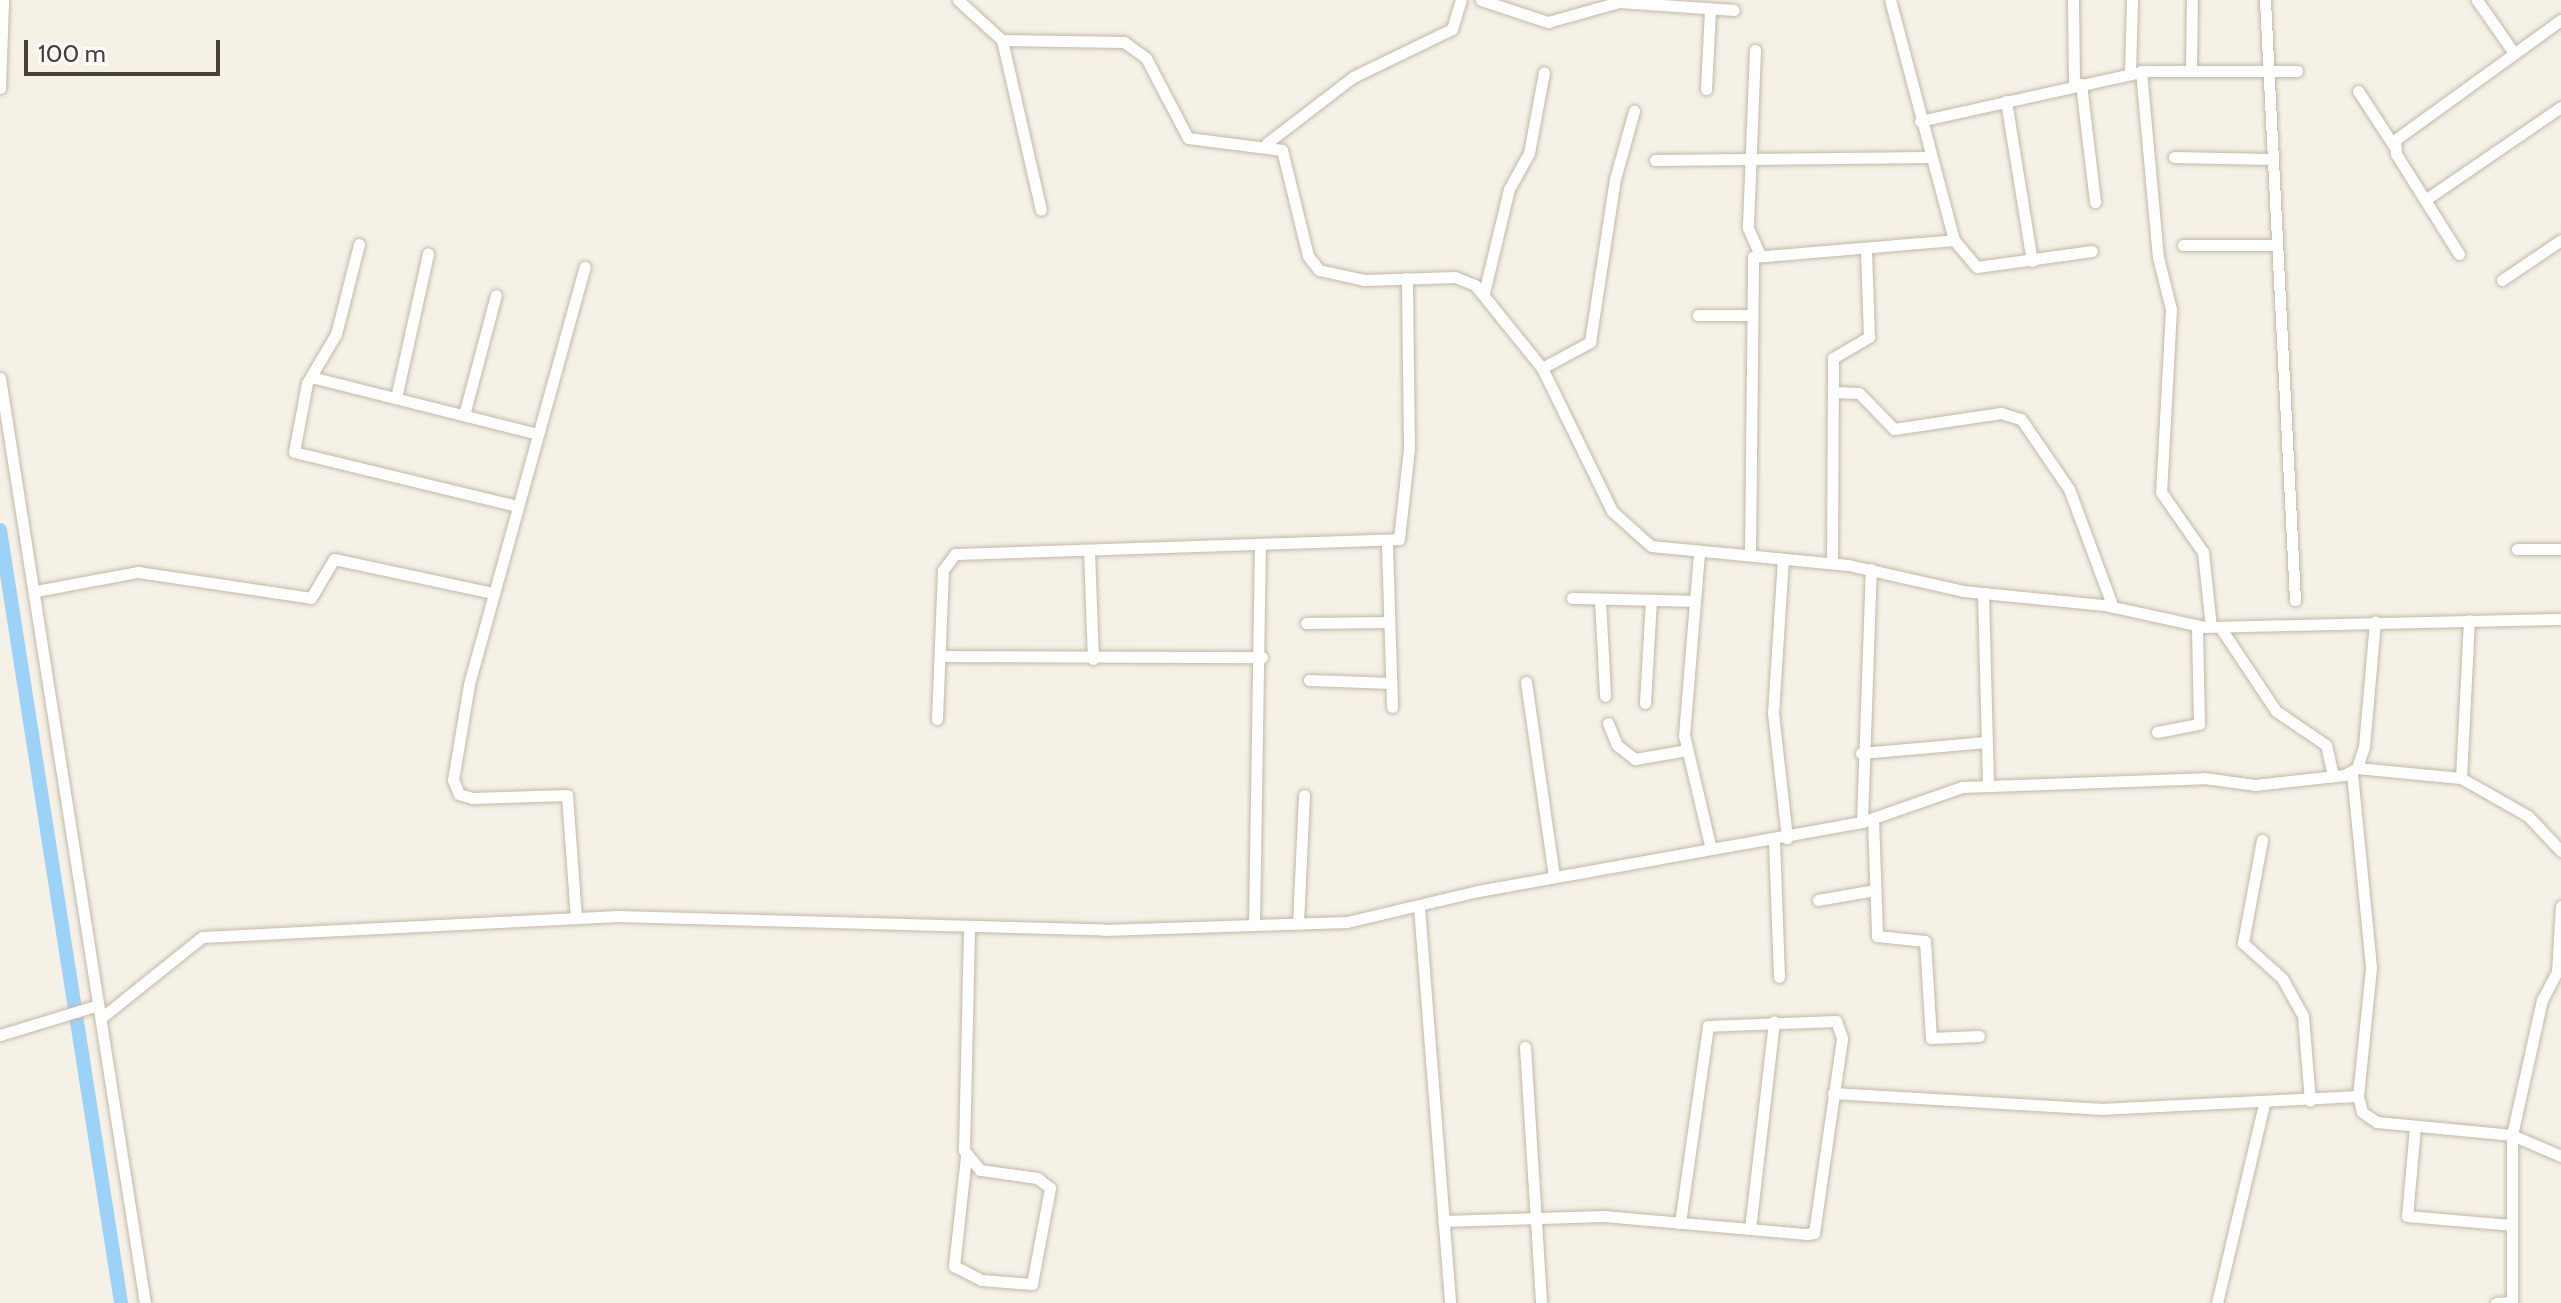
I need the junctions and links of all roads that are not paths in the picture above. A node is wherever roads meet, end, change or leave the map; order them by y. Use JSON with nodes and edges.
{"nodes":[{"id":1,"x":3,"y":0,"type":"edge"},
{"id":2,"x":958,"y":0,"type":"edge"},
{"id":3,"x":1461,"y":0,"type":"edge"},
{"id":4,"x":1481,"y":0,"type":"edge"},
{"id":5,"x":1890,"y":0,"type":"edge"},
{"id":6,"x":2073,"y":0,"type":"edge"},
{"id":7,"x":2132,"y":0,"type":"edge"},
{"id":8,"x":2192,"y":0,"type":"edge"},
{"id":9,"x":2265,"y":0,"type":"edge"},
{"id":10,"x":2477,"y":0,"type":"edge"},
{"id":11,"x":1710,"y":9,"type":"junction"},
{"id":12,"x":1734,"y":10,"type":"dead end"},
{"id":13,"x":2561,"y":20,"type":"edge"},
{"id":14,"x":1002,"y":40,"type":"junction"},
{"id":15,"x":1755,"y":50,"type":"dead end"},
{"id":16,"x":2514,"y":53,"type":"junction"},
{"id":17,"x":2191,"y":68,"type":"junction"},
{"id":18,"x":2267,"y":70,"type":"junction"},
{"id":19,"x":2297,"y":71,"type":"dead end"},
{"id":20,"x":1544,"y":72,"type":"dead end"},
{"id":21,"x":2136,"y":72,"type":"junction"},
{"id":22,"x":2077,"y":84,"type":"junction"},
{"id":23,"x":0,"y":88,"type":"edge"},
{"id":24,"x":1706,"y":89,"type":"dead end"},
{"id":25,"x":2358,"y":91,"type":"dead end"},
{"id":26,"x":2006,"y":101,"type":"junction"},
{"id":27,"x":2561,"y":107,"type":"edge"},
{"id":28,"x":1634,"y":111,"type":"dead end"},
{"id":29,"x":1920,"y":121,"type":"junction"},
{"id":30,"x":1267,"y":143,"type":"junction"},
{"id":31,"x":2394,"y":146,"type":"junction"},
{"id":32,"x":1930,"y":157,"type":"junction"},
{"id":33,"x":2174,"y":157,"type":"dead end"},
{"id":34,"x":2271,"y":159,"type":"junction"},
{"id":35,"x":1655,"y":160,"type":"dead end"},
{"id":36,"x":1751,"y":163,"type":"junction"},
{"id":37,"x":2425,"y":200,"type":"junction"},
{"id":38,"x":2095,"y":202,"type":"dead end"},
{"id":39,"x":1041,"y":210,"type":"dead end"},
{"id":40,"x":1954,"y":240,"type":"junction"},
{"id":41,"x":2561,"y":240,"type":"edge"},
{"id":42,"x":359,"y":244,"type":"dead end"},
{"id":43,"x":2183,"y":245,"type":"dead end"},
{"id":44,"x":2274,"y":245,"type":"junction"},
{"id":45,"x":1866,"y":250,"type":"junction"},
{"id":46,"x":2092,"y":251,"type":"dead end"},
{"id":47,"x":1759,"y":253,"type":"junction"},
{"id":48,"x":428,"y":254,"type":"dead end"},
{"id":49,"x":2459,"y":254,"type":"dead end"},
{"id":50,"x":2032,"y":261,"type":"junction"},
{"id":51,"x":585,"y":267,"type":"dead end"},
{"id":52,"x":1407,"y":278,"type":"junction"},
{"id":53,"x":2502,"y":280,"type":"dead end"},
{"id":54,"x":1484,"y":293,"type":"junction"},
{"id":55,"x":496,"y":295,"type":"dead end"},
{"id":56,"x":1698,"y":315,"type":"dead end"},
{"id":57,"x":1751,"y":315,"type":"junction"},
{"id":58,"x":1542,"y":368,"type":"junction"},
{"id":59,"x":311,"y":377,"type":"junction"},
{"id":60,"x":0,"y":378,"type":"edge"},
{"id":61,"x":1833,"y":392,"type":"junction"},
{"id":62,"x":396,"y":398,"type":"junction"},
{"id":63,"x":464,"y":415,"type":"junction"},
{"id":64,"x":538,"y":434,"type":"junction"},
{"id":65,"x":517,"y":506,"type":"junction"},
{"id":66,"x":1387,"y":545,"type":"junction"},
{"id":67,"x":1260,"y":549,"type":"junction"},
{"id":68,"x":2517,"y":549,"type":"dead end"},
{"id":69,"x":2561,"y":549,"type":"edge"},
{"id":70,"x":1089,"y":551,"type":"junction"},
{"id":71,"x":1750,"y":555,"type":"junction"},
{"id":72,"x":1783,"y":559,"type":"junction"},
{"id":73,"x":1698,"y":562,"type":"junction"},
{"id":74,"x":1832,"y":563,"type":"junction"},
{"id":75,"x":1871,"y":569,"type":"junction"},
{"id":76,"x":36,"y":591,"type":"junction"},
{"id":77,"x":493,"y":593,"type":"junction"},
{"id":78,"x":1983,"y":593,"type":"junction"},
{"id":79,"x":1572,"y":598,"type":"dead end"},
{"id":80,"x":1600,"y":599,"type":"junction"},
{"id":81,"x":1651,"y":600,"type":"junction"},
{"id":82,"x":2295,"y":600,"type":"dead end"},
{"id":83,"x":1694,"y":601,"type":"junction"},
{"id":84,"x":2113,"y":607,"type":"junction"},
{"id":85,"x":2561,"y":619,"type":"edge"},
{"id":86,"x":2469,"y":620,"type":"junction"},
{"id":87,"x":2375,"y":621,"type":"junction"},
{"id":88,"x":1389,"y":622,"type":"junction"},
{"id":89,"x":1306,"y":623,"type":"dead end"},
{"id":90,"x":2197,"y":626,"type":"junction"},
{"id":91,"x":2216,"y":627,"type":"junction"},
{"id":92,"x":940,"y":656,"type":"junction"},
{"id":93,"x":1262,"y":657,"type":"junction"},
{"id":94,"x":1093,"y":659,"type":"junction"},
{"id":95,"x":1309,"y":680,"type":"dead end"},
{"id":96,"x":1526,"y":682,"type":"dead end"},
{"id":97,"x":1391,"y":683,"type":"junction"},
{"id":98,"x":1605,"y":696,"type":"dead end"},
{"id":99,"x":1645,"y":703,"type":"dead end"},
{"id":100,"x":1392,"y":707,"type":"dead end"},
{"id":101,"x":937,"y":719,"type":"dead end"},
{"id":102,"x":1608,"y":723,"type":"dead end"},
{"id":103,"x":2157,"y":732,"type":"dead end"},
{"id":104,"x":1987,"y":742,"type":"junction"},
{"id":105,"x":1687,"y":750,"type":"junction"},
{"id":106,"x":1861,"y":753,"type":"junction"},
{"id":107,"x":2354,"y":770,"type":"junction"},
{"id":108,"x":2333,"y":776,"type":"junction"},
{"id":109,"x":2461,"y":778,"type":"junction"},
{"id":110,"x":1988,"y":786,"type":"junction"},
{"id":111,"x":1304,"y":795,"type":"dead end"},
{"id":112,"x":1867,"y":821,"type":"junction"},
{"id":113,"x":1787,"y":838,"type":"junction"},
{"id":114,"x":1774,"y":840,"type":"junction"},
{"id":115,"x":2262,"y":840,"type":"dead end"},
{"id":116,"x":1711,"y":849,"type":"junction"},
{"id":117,"x":2561,"y":851,"type":"edge"},
{"id":118,"x":1554,"y":876,"type":"junction"},
{"id":119,"x":1875,"y":890,"type":"junction"},
{"id":120,"x":1818,"y":900,"type":"dead end"},
{"id":121,"x":2561,"y":906,"type":"edge"},
{"id":122,"x":1419,"y":907,"type":"junction"},
{"id":123,"x":576,"y":918,"type":"junction"},
{"id":124,"x":1298,"y":923,"type":"junction"},
{"id":125,"x":1254,"y":924,"type":"junction"},
{"id":126,"x":969,"y":926,"type":"junction"},
{"id":127,"x":1779,"y":977,"type":"dead end"},
{"id":128,"x":95,"y":1006,"type":"junction"},
{"id":129,"x":101,"y":1018,"type":"junction"},
{"id":130,"x":1774,"y":1021,"type":"junction"},
{"id":131,"x":0,"y":1035,"type":"edge"},
{"id":132,"x":1979,"y":1036,"type":"dead end"},
{"id":133,"x":1525,"y":1047,"type":"dead end"},
{"id":134,"x":1833,"y":1093,"type":"junction"},
{"id":135,"x":2358,"y":1096,"type":"junction"},
{"id":136,"x":2310,"y":1101,"type":"junction"},
{"id":137,"x":2264,"y":1104,"type":"junction"},
{"id":138,"x":2415,"y":1127,"type":"junction"},
{"id":139,"x":2512,"y":1135,"type":"junction"},
{"id":140,"x":966,"y":1156,"type":"junction"},
{"id":141,"x":2561,"y":1156,"type":"edge"},
{"id":142,"x":1534,"y":1218,"type":"junction"},
{"id":143,"x":1443,"y":1221,"type":"junction"},
{"id":144,"x":1680,"y":1223,"type":"junction"},
{"id":145,"x":2511,"y":1225,"type":"junction"},
{"id":146,"x":1750,"y":1229,"type":"junction"},
{"id":147,"x":2512,"y":1302,"type":"edge"},
{"id":148,"x":145,"y":1303,"type":"edge"},
{"id":149,"x":1450,"y":1303,"type":"edge"},
{"id":150,"x":1541,"y":1303,"type":"edge"},
{"id":151,"x":2217,"y":1303,"type":"edge"},
{"id":152,"x":2496,"y":1303,"type":"edge"}],
"edges":[{"from":1,"to":23,"type":"street"},
{"from":2,"to":14,"type":"street"},
{"from":3,"to":30,"type":"street"},
{"from":4,"to":11,"type":"street"},
{"from":5,"to":29,"type":"street"},
{"from":6,"to":22,"type":"street"},
{"from":7,"to":21,"type":"street"},
{"from":8,"to":17,"type":"street"},
{"from":9,"to":18,"type":"street"},
{"from":10,"to":16,"type":"street"},
{"from":11,"to":12,"type":"street"},
{"from":11,"to":24,"type":"street"},
{"from":13,"to":16,"type":"street"},
{"from":14,"to":30,"type":"street"},
{"from":14,"to":39,"type":"street"},
{"from":15,"to":36,"type":"street"},
{"from":16,"to":31,"type":"street"},
{"from":17,"to":18,"type":"street"},
{"from":17,"to":21,"type":"street"},
{"from":18,"to":19,"type":"street"},
{"from":18,"to":34,"type":"street"},
{"from":20,"to":54,"type":"street"},
{"from":21,"to":22,"type":"street"},
{"from":21,"to":91,"type":"street"},
{"from":22,"to":26,"type":"street"},
{"from":22,"to":38,"type":"street"},
{"from":25,"to":31,"type":"street"},
{"from":26,"to":29,"type":"street"},
{"from":26,"to":50,"type":"street"},
{"from":27,"to":37,"type":"street"},
{"from":28,"to":58,"type":"street"},
{"from":29,"to":32,"type":"street"},
{"from":30,"to":52,"type":"street"},
{"from":31,"to":37,"type":"street"},
{"from":32,"to":36,"type":"street"},
{"from":32,"to":40,"type":"street"},
{"from":33,"to":34,"type":"street"},
{"from":34,"to":44,"type":"street"},
{"from":35,"to":36,"type":"street"},
{"from":36,"to":47,"type":"street"},
{"from":37,"to":49,"type":"street"},
{"from":40,"to":45,"type":"street"},
{"from":40,"to":50,"type":"street"},
{"from":41,"to":53,"type":"street"},
{"from":42,"to":59,"type":"street"},
{"from":43,"to":44,"type":"street"},
{"from":44,"to":82,"type":"street"},
{"from":45,"to":47,"type":"street"},
{"from":45,"to":61,"type":"street"},
{"from":46,"to":50,"type":"street"},
{"from":47,"to":57,"type":"street"},
{"from":48,"to":62,"type":"street"},
{"from":51,"to":64,"type":"street"},
{"from":52,"to":54,"type":"street"},
{"from":52,"to":66,"type":"street"},
{"from":54,"to":58,"type":"street"},
{"from":55,"to":63,"type":"street"},
{"from":56,"to":57,"type":"street"},
{"from":57,"to":71,"type":"street"},
{"from":58,"to":73,"type":"street"},
{"from":59,"to":62,"type":"street"},
{"from":59,"to":65,"type":"street"},
{"from":60,"to":76,"type":"street"},
{"from":61,"to":74,"type":"street"},
{"from":61,"to":84,"type":"street"},
{"from":62,"to":63,"type":"street"},
{"from":63,"to":64,"type":"street"},
{"from":64,"to":65,"type":"street"},
{"from":65,"to":77,"type":"street"},
{"from":66,"to":67,"type":"street"},
{"from":66,"to":88,"type":"street"},
{"from":67,"to":70,"type":"street"},
{"from":67,"to":93,"type":"street"},
{"from":68,"to":69,"type":"street"},
{"from":70,"to":92,"type":"street"},
{"from":70,"to":94,"type":"street"},
{"from":71,"to":72,"type":"street"},
{"from":71,"to":73,"type":"street"},
{"from":72,"to":74,"type":"street"},
{"from":72,"to":113,"type":"street"},
{"from":73,"to":83,"type":"street"},
{"from":74,"to":75,"type":"street"},
{"from":75,"to":78,"type":"street"},
{"from":75,"to":106,"type":"street"},
{"from":76,"to":77,"type":"street"},
{"from":76,"to":128,"type":"street"},
{"from":77,"to":123,"type":"street"},
{"from":78,"to":84,"type":"street"},
{"from":78,"to":104,"type":"street"},
{"from":79,"to":80,"type":"street"},
{"from":80,"to":81,"type":"street"},
{"from":80,"to":98,"type":"street"},
{"from":81,"to":83,"type":"street"},
{"from":81,"to":99,"type":"street"},
{"from":83,"to":105,"type":"street"},
{"from":84,"to":90,"type":"street"},
{"from":85,"to":86,"type":"street"},
{"from":86,"to":87,"type":"street"},
{"from":86,"to":109,"type":"street"},
{"from":87,"to":91,"type":"street"},
{"from":87,"to":107,"type":"street"},
{"from":88,"to":89,"type":"street"},
{"from":88,"to":97,"type":"street"},
{"from":90,"to":91,"type":"street"},
{"from":90,"to":103,"type":"street"},
{"from":91,"to":108,"type":"street"},
{"from":92,"to":94,"type":"street"},
{"from":92,"to":101,"type":"street"},
{"from":93,"to":94,"type":"street"},
{"from":93,"to":125,"type":"street"},
{"from":95,"to":97,"type":"street"},
{"from":96,"to":118,"type":"street"},
{"from":97,"to":100,"type":"street"},
{"from":102,"to":105,"type":"street"},
{"from":104,"to":106,"type":"street"},
{"from":104,"to":110,"type":"street"},
{"from":105,"to":116,"type":"street"},
{"from":106,"to":112,"type":"street"},
{"from":107,"to":108,"type":"street"},
{"from":107,"to":109,"type":"street"},
{"from":107,"to":135,"type":"street"},
{"from":108,"to":110,"type":"street"},
{"from":109,"to":117,"type":"street"},
{"from":110,"to":112,"type":"street"},
{"from":111,"to":124,"type":"street"},
{"from":112,"to":113,"type":"street"},
{"from":112,"to":119,"type":"street"},
{"from":113,"to":114,"type":"street"},
{"from":114,"to":116,"type":"street"},
{"from":114,"to":127,"type":"street"},
{"from":115,"to":136,"type":"street"},
{"from":116,"to":118,"type":"street"},
{"from":118,"to":122,"type":"street"},
{"from":119,"to":120,"type":"street"},
{"from":119,"to":132,"type":"street"},
{"from":121,"to":139,"type":"street"},
{"from":122,"to":124,"type":"street"},
{"from":122,"to":143,"type":"street"},
{"from":123,"to":126,"type":"street"},
{"from":123,"to":129,"type":"street"},
{"from":124,"to":125,"type":"street"},
{"from":125,"to":126,"type":"street"},
{"from":126,"to":140,"type":"street"},
{"from":128,"to":129,"type":"street"},
{"from":128,"to":131,"type":"street"},
{"from":129,"to":148,"type":"street"},
{"from":130,"to":134,"type":"street"},
{"from":130,"to":144,"type":"street"},
{"from":130,"to":146,"type":"street"},
{"from":133,"to":142,"type":"street"},
{"from":134,"to":137,"type":"street"},
{"from":134,"to":146,"type":"street"},
{"from":135,"to":136,"type":"street"},
{"from":135,"to":138,"type":"street"},
{"from":136,"to":137,"type":"street"},
{"from":137,"to":151,"type":"street"},
{"from":138,"to":139,"type":"street"},
{"from":138,"to":145,"type":"street"},
{"from":139,"to":141,"type":"street"},
{"from":139,"to":145,"type":"street"},
{"from":140,"to":140,"type":"street"},
{"from":142,"to":143,"type":"street"},
{"from":142,"to":144,"type":"street"},
{"from":142,"to":150,"type":"street"},
{"from":143,"to":149,"type":"street"},
{"from":144,"to":146,"type":"street"},
{"from":145,"to":147,"type":"street"},
{"from":147,"to":152,"type":"street"}]}
